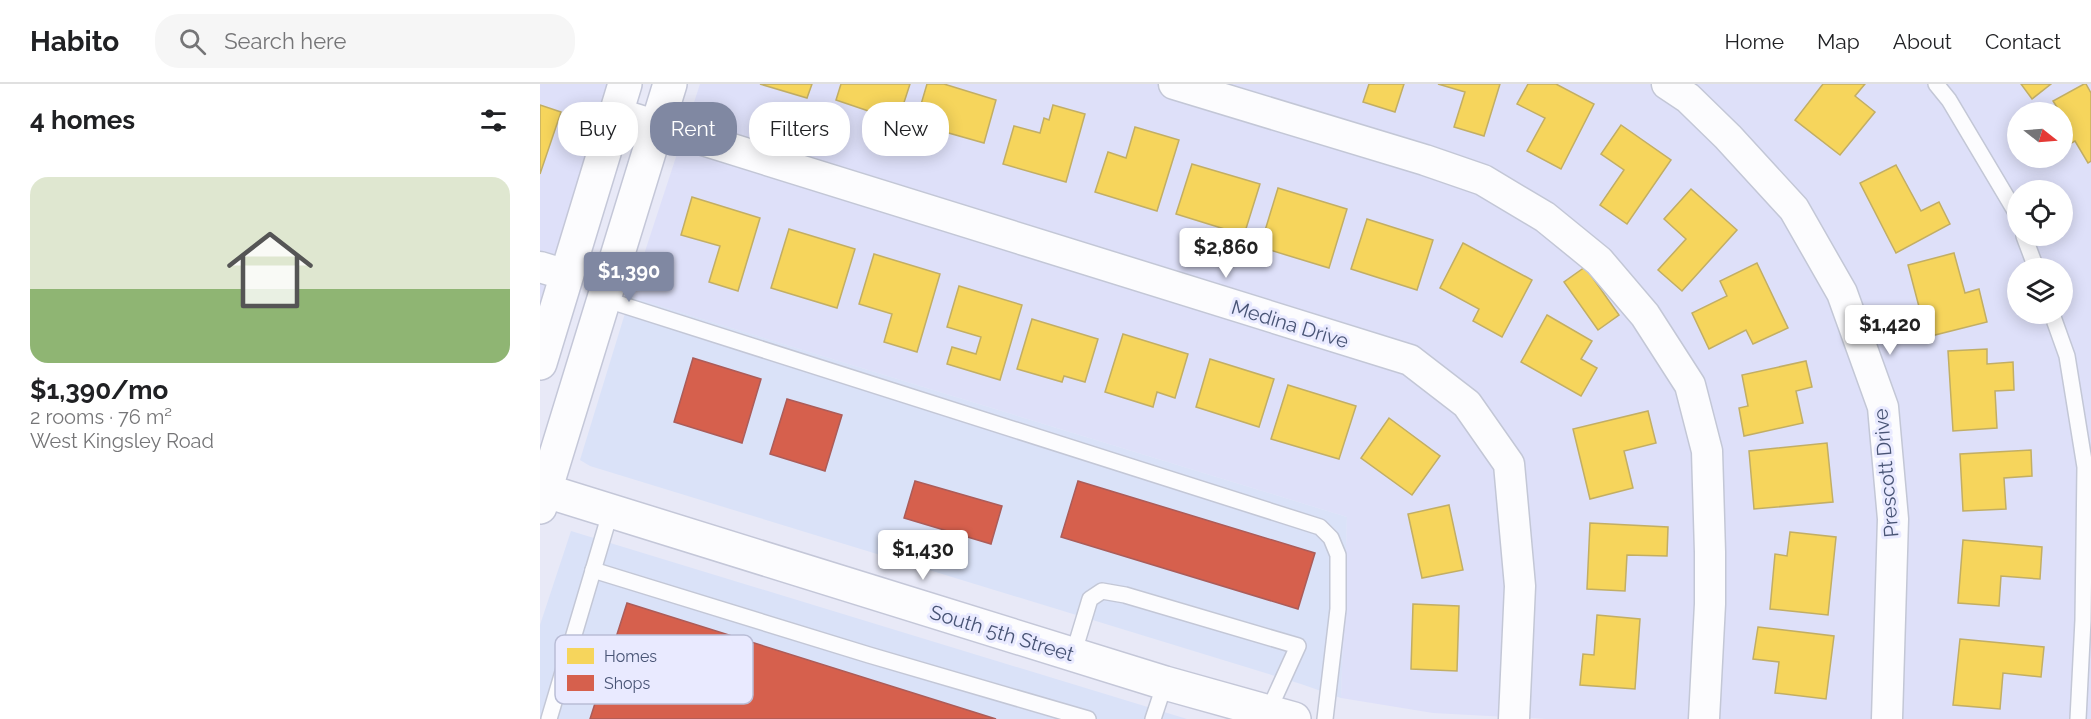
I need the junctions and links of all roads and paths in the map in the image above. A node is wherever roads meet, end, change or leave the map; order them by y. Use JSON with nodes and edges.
{"nodes":[{"id":1,"x":670,"y":84,"type":"edge"},
{"id":2,"x":1174,"y":84,"type":"edge"},
{"id":3,"x":1667,"y":84,"type":"edge"},
{"id":4,"x":1936,"y":84,"type":"edge"},
{"id":5,"x":621,"y":99,"type":"edge"},
{"id":6,"x":664,"y":102,"type":"edge"},
{"id":7,"x":650,"y":121,"type":"edge"},
{"id":8,"x":650,"y":149,"type":"edge"},
{"id":9,"x":737,"y":151,"type":"edge"},
{"id":10,"x":2007,"y":198,"type":"edge"},
{"id":11,"x":553,"y":271,"type":"edge"},
{"id":12,"x":604,"y":299,"type":"junction"},
{"id":13,"x":2056,"y":324,"type":"edge"},
{"id":14,"x":540,"y":363,"type":"edge"},
{"id":15,"x":542,"y":495,"type":"edge"},
{"id":16,"x":611,"y":510,"type":"junction"},
{"id":17,"x":593,"y":570,"type":"junction"},
{"id":18,"x":574,"y":635,"type":"edge"},
{"id":19,"x":1073,"y":655,"type":"junction"},
{"id":20,"x":1165,"y":683,"type":"junction"},
{"id":21,"x":555,"y":699,"type":"edge"},
{"id":22,"x":1281,"y":715,"type":"edge"},
{"id":23,"x":549,"y":719,"type":"edge"},
{"id":24,"x":1088,"y":719,"type":"edge"},
{"id":25,"x":1153,"y":719,"type":"edge"},
{"id":26,"x":1324,"y":719,"type":"edge"},
{"id":27,"x":1514,"y":719,"type":"edge"},
{"id":28,"x":1704,"y":719,"type":"edge"},
{"id":29,"x":1887,"y":719,"type":"edge"},
{"id":30,"x":2078,"y":719,"type":"edge"}],
"edges":[{"from":1,"to":6,"type":"street"},
{"from":2,"to":28,"type":"street"},
{"from":3,"to":29,"type":"street","name":"Prescott Drive"},
{"from":4,"to":10,"type":"lane"},
{"from":5,"to":7,"type":"street","name":"Medina Drive"},
{"from":5,"to":11,"type":"street"},
{"from":8,"to":12,"type":"street"},
{"from":9,"to":27,"type":"street","name":"Medina Drive"},
{"from":11,"to":14,"type":"street"},
{"from":12,"to":15,"type":"street"},
{"from":12,"to":26,"type":"lane"},
{"from":13,"to":30,"type":"lane"},
{"from":15,"to":16,"type":"street","name":"South 5th Street"},
{"from":16,"to":17,"type":"lane"},
{"from":16,"to":19,"type":"street","name":"South 5th Street"},
{"from":17,"to":18,"type":"lane"},
{"from":17,"to":24,"type":"lane"},
{"from":19,"to":20,"type":"street","name":"South 5th Street"},
{"from":19,"to":22,"type":"lane"},
{"from":20,"to":22,"type":"street","name":"South 5th Street"},
{"from":20,"to":25,"type":"lane"},
{"from":21,"to":23,"type":"lane"}]}
